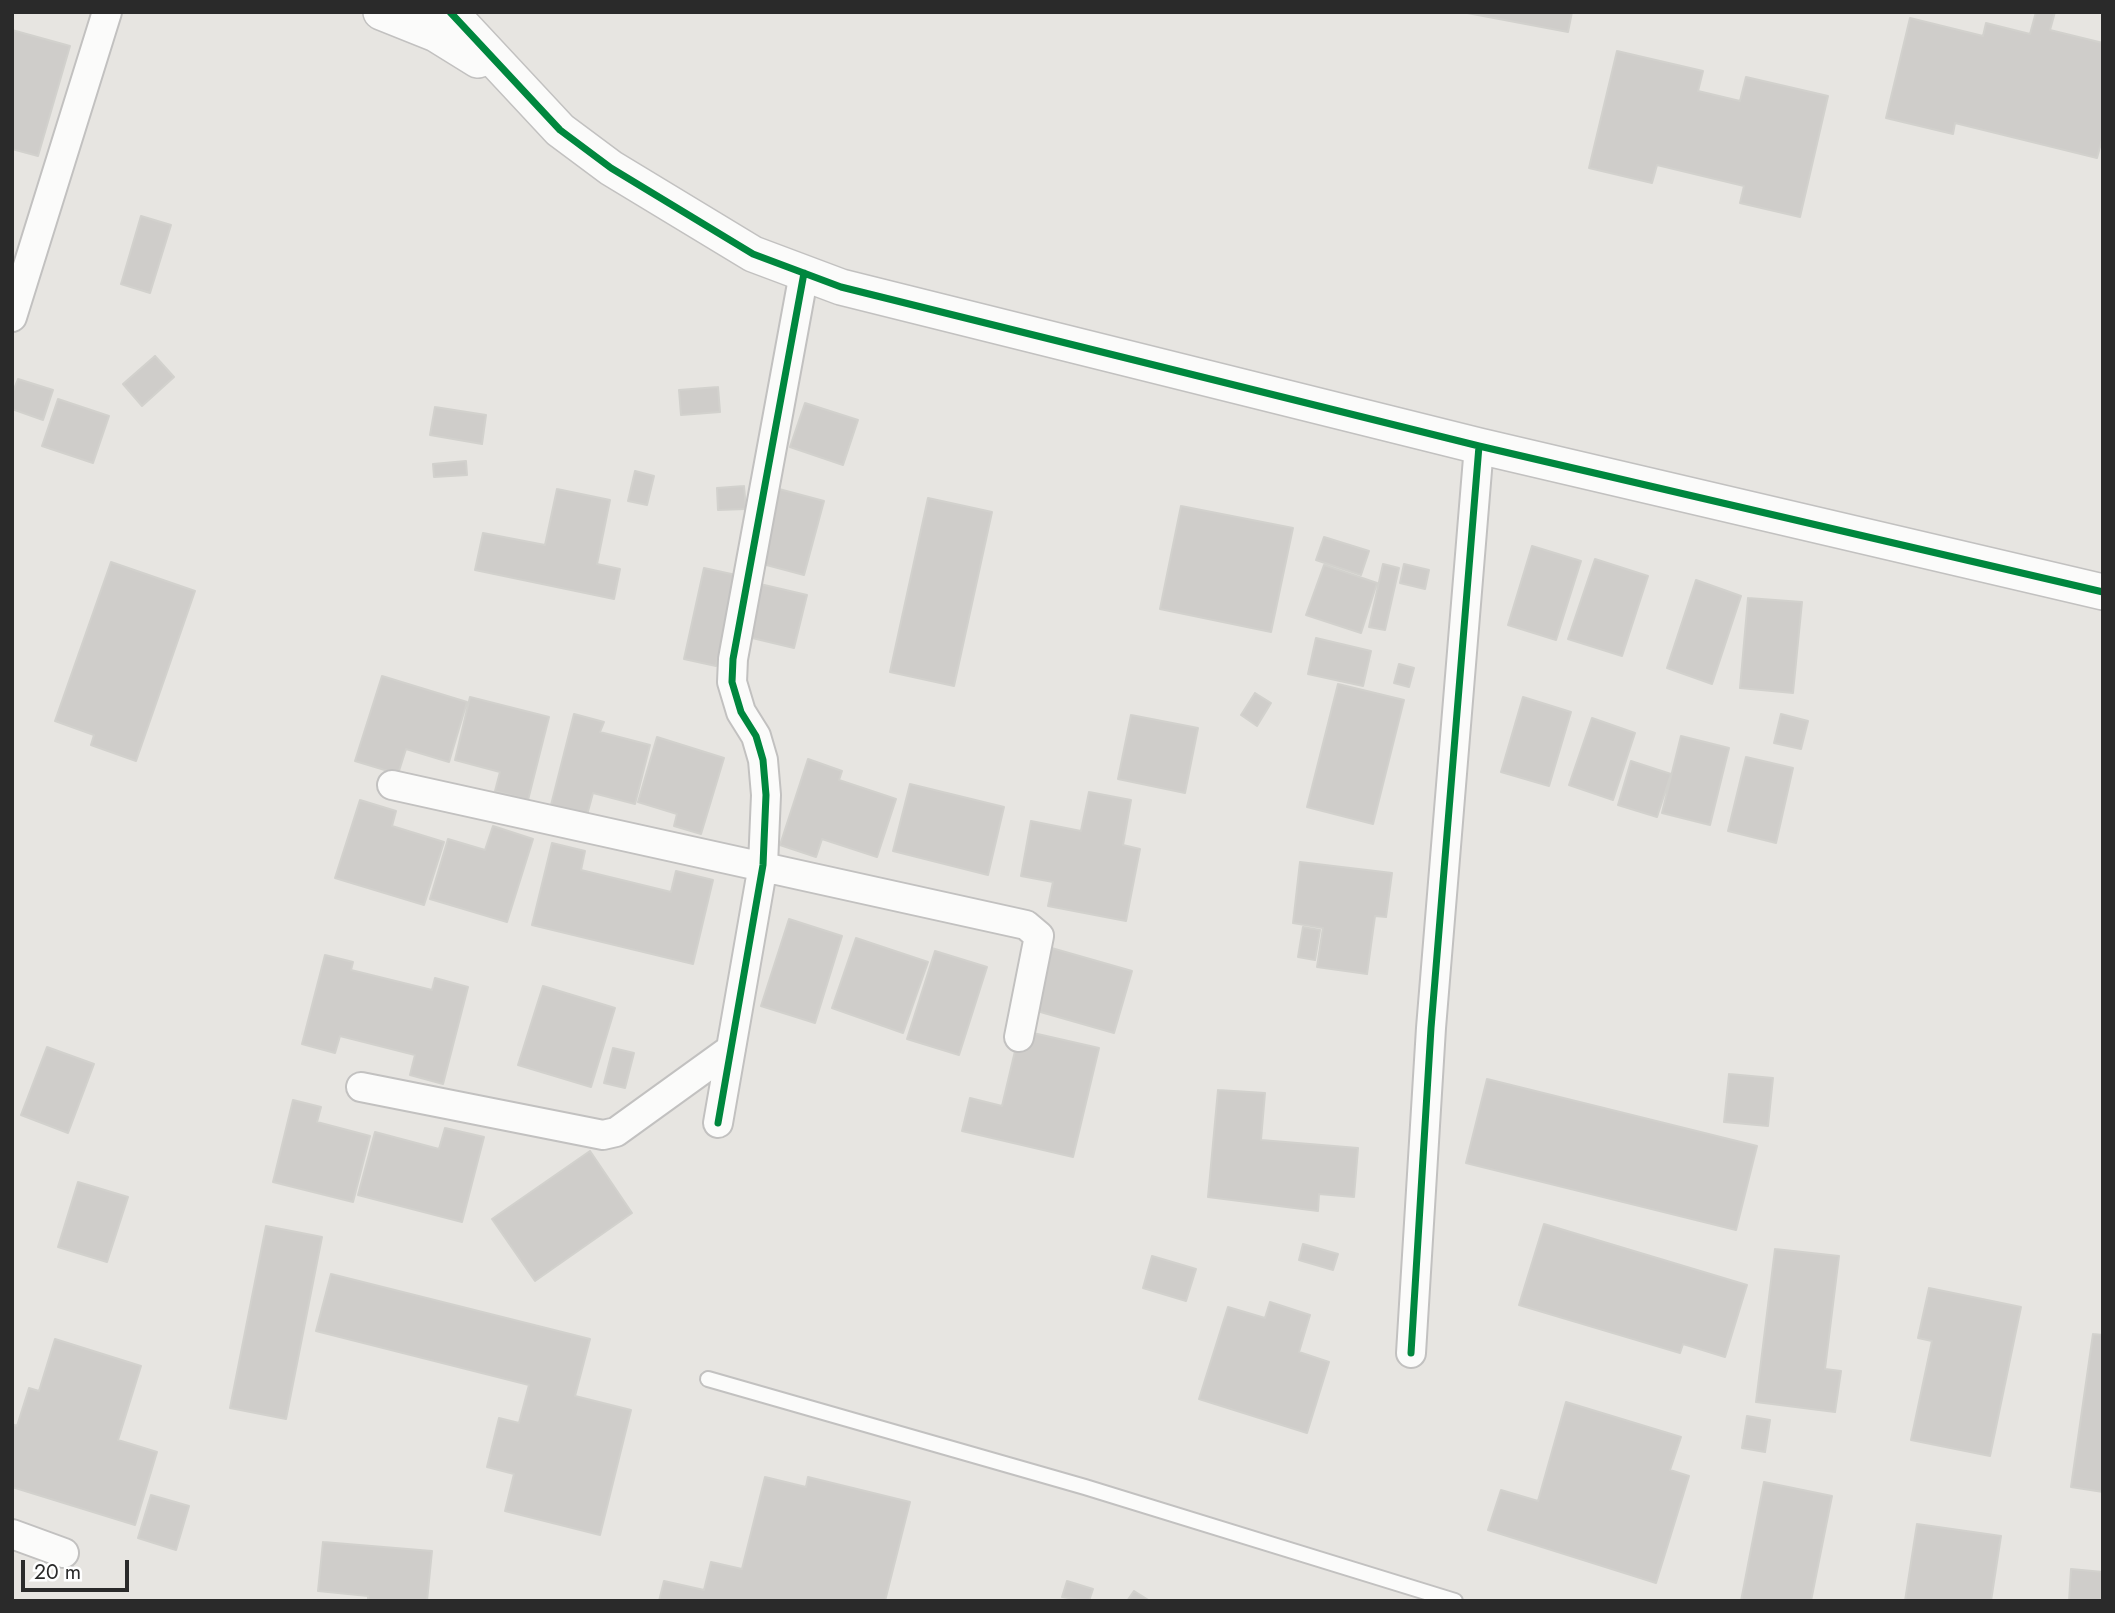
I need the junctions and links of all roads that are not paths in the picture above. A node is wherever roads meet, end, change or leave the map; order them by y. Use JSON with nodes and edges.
{"nodes":[{"id":1,"x":107,"y":12,"type":"edge"},
{"id":2,"x":381,"y":12,"type":"edge"},
{"id":3,"x":450,"y":12,"type":"edge"},
{"id":4,"x":513,"y":82,"type":"junction"},
{"id":5,"x":804,"y":273,"type":"junction"},
{"id":6,"x":12,"y":317,"type":"edge"},
{"id":7,"x":1479,"y":446,"type":"junction"},
{"id":8,"x":2103,"y":592,"type":"edge"},
{"id":9,"x":392,"y":785,"type":"dead end"},
{"id":10,"x":764,"y":865,"type":"junction"},
{"id":11,"x":1019,"y":1037,"type":"dead end"},
{"id":12,"x":731,"y":1049,"type":"junction"},
{"id":13,"x":361,"y":1087,"type":"dead end"},
{"id":14,"x":718,"y":1123,"type":"dead end"},
{"id":15,"x":1411,"y":1353,"type":"dead end"},
{"id":16,"x":708,"y":1379,"type":"dead end"},
{"id":17,"x":12,"y":1534,"type":"edge"},
{"id":18,"x":64,"y":1553,"type":"dead end"},
{"id":19,"x":1455,"y":1601,"type":"edge"}],
"edges":[{"from":1,"to":6,"type":"street"},
{"from":2,"to":4,"type":"street"},
{"from":3,"to":4,"type":"street"},
{"from":4,"to":5,"type":"street"},
{"from":5,"to":7,"type":"street"},
{"from":5,"to":10,"type":"street"},
{"from":7,"to":8,"type":"street"},
{"from":7,"to":15,"type":"street"},
{"from":9,"to":10,"type":"street"},
{"from":10,"to":11,"type":"street"},
{"from":10,"to":12,"type":"street"},
{"from":12,"to":13,"type":"street"},
{"from":12,"to":14,"type":"street"},
{"from":16,"to":19,"type":"lane"},
{"from":17,"to":18,"type":"street"}]}
